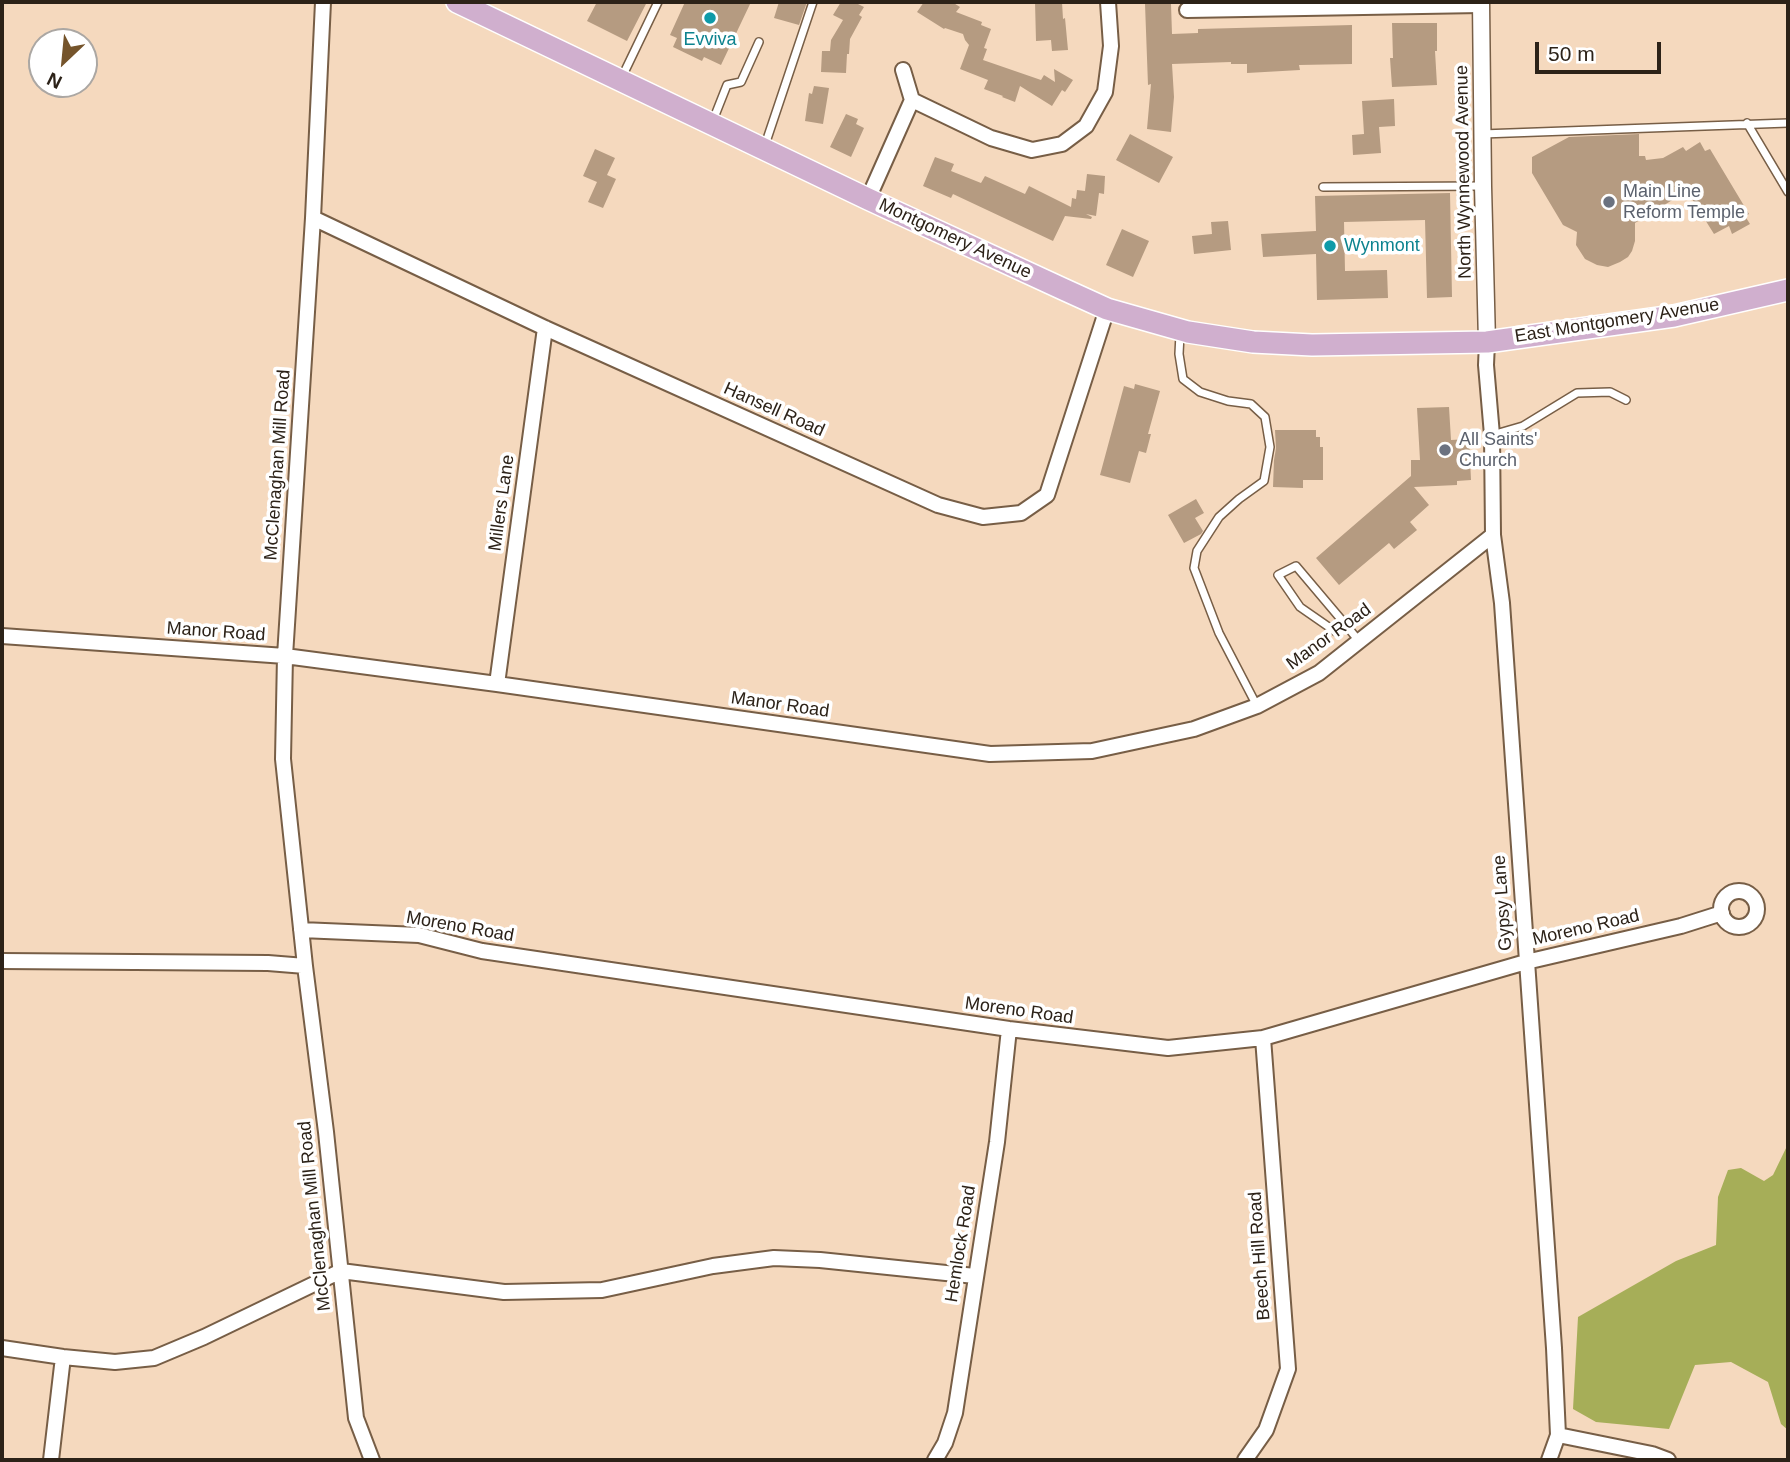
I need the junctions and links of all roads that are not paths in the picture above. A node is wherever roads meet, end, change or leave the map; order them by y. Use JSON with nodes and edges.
{"nodes":[{"id":1,"x":323,"y":2,"type":"edge"},
{"id":2,"x":658,"y":2,"type":"edge"},
{"id":3,"x":813,"y":2,"type":"edge"},
{"id":4,"x":1108,"y":2,"type":"edge"},
{"id":5,"x":1481,"y":3,"type":"edge"},
{"id":6,"x":465,"y":4,"type":"edge"},
{"id":7,"x":1187,"y":10,"type":"dead end"},
{"id":8,"x":759,"y":42,"type":"dead end"},
{"id":9,"x":903,"y":70,"type":"dead end"},
{"id":10,"x":621,"y":80,"type":"junction"},
{"id":11,"x":912,"y":100,"type":"junction"},
{"id":12,"x":1747,"y":123,"type":"junction"},
{"id":13,"x":1788,"y":123,"type":"edge"},
{"id":14,"x":712,"y":124,"type":"junction"},
{"id":15,"x":1482,"y":134,"type":"junction"},
{"id":16,"x":764,"y":149,"type":"junction"},
{"id":17,"x":1777,"y":173,"type":"junction"},
{"id":18,"x":1788,"y":173,"type":"edge"},
{"id":19,"x":1483,"y":186,"type":"junction"},
{"id":20,"x":1323,"y":187,"type":"dead end"},
{"id":21,"x":1788,"y":192,"type":"edge"},
{"id":22,"x":868,"y":199,"type":"junction"},
{"id":23,"x":313,"y":218,"type":"junction"},
{"id":24,"x":1788,"y":290,"type":"edge"},
{"id":25,"x":1107,"y":309,"type":"junction"},
{"id":26,"x":545,"y":328,"type":"junction"},
{"id":27,"x":1180,"y":330,"type":"junction"},
{"id":28,"x":1487,"y":342,"type":"junction"},
{"id":29,"x":1626,"y":400,"type":"dead end"},
{"id":30,"x":1492,"y":435,"type":"junction"},
{"id":31,"x":1493,"y":535,"type":"junction"},
{"id":32,"x":1345,"y":624,"type":"junction"},
{"id":33,"x":2,"y":636,"type":"edge"},
{"id":34,"x":1360,"y":641,"type":"junction"},
{"id":35,"x":285,"y":656,"type":"junction"},
{"id":36,"x":497,"y":684,"type":"junction"},
{"id":37,"x":1257,"y":706,"type":"junction"},
{"id":38,"x":1722,"y":913,"type":"dead end"},
{"id":39,"x":301,"y":930,"type":"junction"},
{"id":40,"x":2,"y":961,"type":"edge"},
{"id":41,"x":1526,"y":962,"type":"junction"},
{"id":42,"x":305,"y":966,"type":"junction"},
{"id":43,"x":1009,"y":1030,"type":"junction"},
{"id":44,"x":1263,"y":1038,"type":"junction"},
{"id":45,"x":341,"y":1271,"type":"junction"},
{"id":46,"x":975,"y":1276,"type":"junction"},
{"id":47,"x":2,"y":1348,"type":"edge"},
{"id":48,"x":63,"y":1357,"type":"junction"},
{"id":49,"x":1559,"y":1435,"type":"junction"},
{"id":50,"x":51,"y":1460,"type":"edge"},
{"id":51,"x":372,"y":1460,"type":"edge"},
{"id":52,"x":935,"y":1460,"type":"edge"},
{"id":53,"x":1245,"y":1460,"type":"edge"},
{"id":54,"x":1549,"y":1460,"type":"edge"},
{"id":55,"x":1668,"y":1460,"type":"edge"}],
"edges":[{"from":1,"to":23,"type":"street","name":"McClenaghan Mill Road"},
{"from":2,"to":10,"type":"lane"},
{"from":3,"to":16,"type":"lane"},
{"from":4,"to":11,"type":"street"},
{"from":5,"to":7,"type":"street"},
{"from":5,"to":15,"type":"street","name":"North Wynnewood Avenue"},
{"from":6,"to":10,"type":"main road","name":"Montgomery Avenue"},
{"from":8,"to":14,"type":"lane"},
{"from":9,"to":11,"type":"street"},
{"from":10,"to":14,"type":"main road","name":"Montgomery Avenue"},
{"from":11,"to":22,"type":"street"},
{"from":12,"to":13,"type":"lane"},
{"from":12,"to":15,"type":"lane"},
{"from":12,"to":17,"type":"lane"},
{"from":14,"to":16,"type":"main road","name":"Montgomery Avenue"},
{"from":15,"to":19,"type":"street","name":"North Wynnewood Avenue"},
{"from":16,"to":22,"type":"main road","name":"Montgomery Avenue"},
{"from":17,"to":18,"type":"lane"},
{"from":17,"to":21,"type":"lane"},
{"from":19,"to":20,"type":"lane"},
{"from":19,"to":28,"type":"street","name":"North Wynnewood Avenue"},
{"from":22,"to":25,"type":"main road","name":"Montgomery Avenue"},
{"from":23,"to":26,"type":"street","name":"Hansell Road"},
{"from":23,"to":35,"type":"street","name":"McClenaghan Mill Road"},
{"from":24,"to":28,"type":"main road","name":"East Montgomery Avenue"},
{"from":25,"to":26,"type":"street","name":"Hansell Road"},
{"from":25,"to":27,"type":"main road","name":"Montgomery Avenue"},
{"from":26,"to":36,"type":"street","name":"Millers Lane"},
{"from":27,"to":28,"type":"main road","name":"Montgomery Avenue"},
{"from":27,"to":37,"type":"lane"},
{"from":28,"to":30,"type":"street","name":"Gypsy Lane"},
{"from":29,"to":30,"type":"lane"},
{"from":30,"to":31,"type":"street","name":"Gypsy Lane"},
{"from":31,"to":34,"type":"street","name":"Manor Road"},
{"from":31,"to":41,"type":"street","name":"Gypsy Lane"},
{"from":32,"to":32,"type":"lane"},
{"from":32,"to":34,"type":"lane"},
{"from":33,"to":35,"type":"street","name":"Manor Road"},
{"from":34,"to":37,"type":"street","name":"Manor Road"},
{"from":35,"to":36,"type":"street","name":"Manor Road"},
{"from":35,"to":39,"type":"street","name":"McClenaghan Mill Road"},
{"from":36,"to":37,"type":"street","name":"Manor Road"},
{"from":38,"to":41,"type":"street","name":"Moreno Road"},
{"from":39,"to":42,"type":"street","name":"McClenaghan Mill Road"},
{"from":39,"to":43,"type":"street","name":"Moreno Road"},
{"from":40,"to":42,"type":"street"},
{"from":41,"to":44,"type":"street","name":"Moreno Road"},
{"from":41,"to":49,"type":"street","name":"Gypsy Lane"},
{"from":42,"to":45,"type":"street","name":"McClenaghan Mill Road"},
{"from":43,"to":44,"type":"street","name":"Moreno Road"},
{"from":43,"to":46,"type":"street","name":"Hemlock Road"},
{"from":44,"to":53,"type":"street","name":"Beech Hill Road"},
{"from":45,"to":46,"type":"street"},
{"from":45,"to":48,"type":"street"},
{"from":45,"to":51,"type":"street","name":"McClenaghan Mill Road"},
{"from":46,"to":52,"type":"street","name":"Hemlock Road"},
{"from":47,"to":48,"type":"street"},
{"from":48,"to":50,"type":"street"},
{"from":49,"to":54,"type":"street","name":"Gypsy Lane"},
{"from":49,"to":55,"type":"street"}]}
